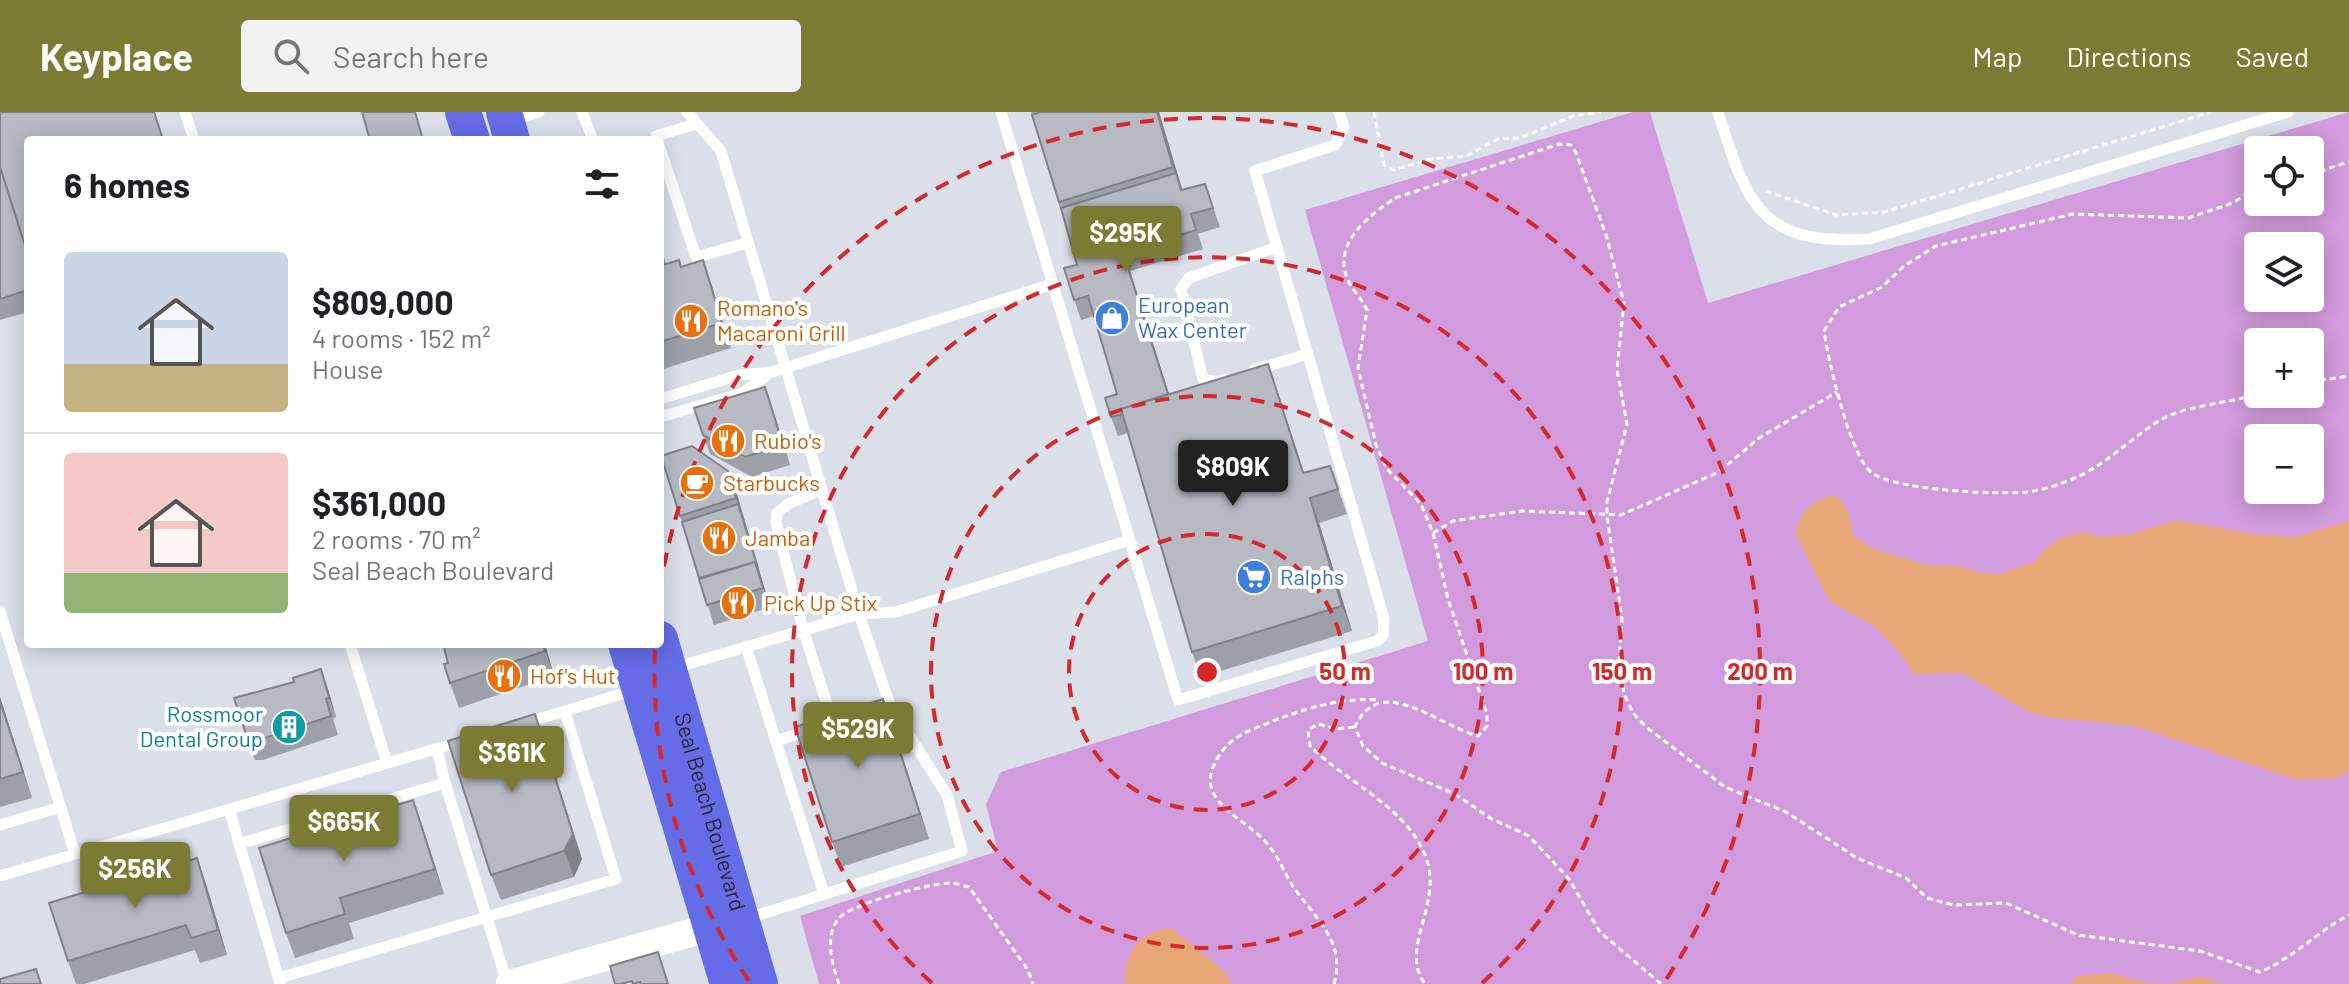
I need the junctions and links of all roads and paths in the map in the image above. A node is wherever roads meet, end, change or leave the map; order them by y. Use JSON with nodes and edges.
{"nodes":[{"id":1,"x":185,"y":112,"type":"edge"},
{"id":2,"x":463,"y":112,"type":"edge"},
{"id":3,"x":582,"y":112,"type":"edge"},
{"id":4,"x":687,"y":112,"type":"edge"},
{"id":5,"x":1001,"y":112,"type":"edge"},
{"id":6,"x":1339,"y":112,"type":"edge"},
{"id":7,"x":1374,"y":112,"type":"edge"},
{"id":8,"x":1601,"y":112,"type":"edge"},
{"id":9,"x":1718,"y":112,"type":"edge"},
{"id":10,"x":2211,"y":112,"type":"edge"},
{"id":11,"x":2288,"y":112,"type":"edge"},
{"id":12,"x":696,"y":124,"type":"junction"},
{"id":13,"x":193,"y":136,"type":"edge"},
{"id":14,"x":471,"y":136,"type":"edge"},
{"id":15,"x":591,"y":136,"type":"edge"},
{"id":16,"x":664,"y":138,"type":"edge"},
{"id":17,"x":664,"y":159,"type":"edge"},
{"id":18,"x":2349,"y":162,"type":"edge"},
{"id":19,"x":2324,"y":170,"type":"edge"},
{"id":20,"x":1740,"y":182,"type":"junction"},
{"id":21,"x":2244,"y":196,"type":"edge"},
{"id":22,"x":747,"y":243,"type":"junction"},
{"id":23,"x":1277,"y":247,"type":"junction"},
{"id":24,"x":1053,"y":284,"type":"junction"},
{"id":25,"x":1308,"y":354,"type":"junction"},
{"id":26,"x":778,"y":370,"type":"junction"},
{"id":27,"x":1247,"y":372,"type":"edge"},
{"id":28,"x":2349,"y":376,"type":"edge"},
{"id":29,"x":1232,"y":377,"type":"edge"},
{"id":30,"x":2324,"y":380,"type":"edge"},
{"id":31,"x":1837,"y":392,"type":"junction"},
{"id":32,"x":664,"y":398,"type":"edge"},
{"id":33,"x":2244,"y":398,"type":"edge"},
{"id":34,"x":664,"y":416,"type":"edge"},
{"id":35,"x":821,"y":490,"type":"junction"},
{"id":36,"x":1607,"y":516,"type":"junction"},
{"id":37,"x":1433,"y":533,"type":"junction"},
{"id":38,"x":1130,"y":540,"type":"junction"},
{"id":39,"x":0,"y":611,"type":"edge"},
{"id":40,"x":859,"y":614,"type":"junction"},
{"id":41,"x":803,"y":629,"type":"junction"},
{"id":42,"x":746,"y":646,"type":"junction"},
{"id":43,"x":351,"y":648,"type":"edge"},
{"id":44,"x":631,"y":648,"type":"edge"},
{"id":45,"x":656,"y":666,"type":"edge"},
{"id":46,"x":1379,"y":700,"type":"junction"},
{"id":47,"x":890,"y":705,"type":"junction"},
{"id":48,"x":876,"y":709,"type":"edge"},
{"id":49,"x":565,"y":712,"type":"junction"},
{"id":50,"x":848,"y":718,"type":"edge"},
{"id":51,"x":833,"y":723,"type":"junction"},
{"id":52,"x":1355,"y":727,"type":"junction"},
{"id":53,"x":508,"y":728,"type":"edge"},
{"id":54,"x":480,"y":736,"type":"edge"},
{"id":55,"x":776,"y":741,"type":"junction"},
{"id":56,"x":437,"y":749,"type":"junction"},
{"id":57,"x":387,"y":763,"type":"junction"},
{"id":58,"x":445,"y":783,"type":"junction"},
{"id":59,"x":61,"y":807,"type":"junction"},
{"id":60,"x":229,"y":809,"type":"junction"},
{"id":61,"x":0,"y":825,"type":"edge"},
{"id":62,"x":239,"y":844,"type":"junction"},
{"id":63,"x":75,"y":854,"type":"junction"},
{"id":64,"x":0,"y":876,"type":"edge"},
{"id":65,"x":824,"y":894,"type":"junction"},
{"id":66,"x":2349,"y":915,"type":"edge"},
{"id":67,"x":488,"y":918,"type":"junction"},
{"id":68,"x":726,"y":923,"type":"junction"},
{"id":69,"x":567,"y":976,"type":"edge"},
{"id":70,"x":280,"y":981,"type":"edge"},
{"id":71,"x":509,"y":984,"type":"edge"},
{"id":72,"x":728,"y":984,"type":"edge"},
{"id":73,"x":760,"y":984,"type":"edge"},
{"id":74,"x":839,"y":984,"type":"edge"},
{"id":75,"x":1033,"y":984,"type":"edge"},
{"id":76,"x":1334,"y":984,"type":"edge"},
{"id":77,"x":1425,"y":984,"type":"edge"},
{"id":78,"x":1661,"y":984,"type":"edge"}],
"edges":[{"from":1,"to":13,"type":"lane"},
{"from":2,"to":14,"type":"main road"},
{"from":3,"to":15,"type":"lane"},
{"from":4,"to":12,"type":"lane"},
{"from":5,"to":24,"type":"lane"},
{"from":6,"to":23,"type":"lane"},
{"from":7,"to":8,"type":"path"},
{"from":9,"to":20,"type":"lane"},
{"from":10,"to":20,"type":"path"},
{"from":11,"to":20,"type":"lane"},
{"from":12,"to":16,"type":"lane"},
{"from":12,"to":22,"type":"lane"},
{"from":17,"to":22,"type":"lane"},
{"from":18,"to":19,"type":"path"},
{"from":21,"to":31,"type":"path"},
{"from":22,"to":26,"type":"lane"},
{"from":23,"to":25,"type":"lane"},
{"from":23,"to":29,"type":"lane"},
{"from":24,"to":26,"type":"lane"},
{"from":24,"to":38,"type":"lane"},
{"from":25,"to":27,"type":"lane"},
{"from":25,"to":38,"type":"lane"},
{"from":26,"to":32,"type":"lane"},
{"from":26,"to":34,"type":"lane"},
{"from":26,"to":35,"type":"lane"},
{"from":28,"to":30,"type":"path"},
{"from":31,"to":33,"type":"path"},
{"from":31,"to":36,"type":"path"},
{"from":35,"to":40,"type":"lane"},
{"from":35,"to":41,"type":"lane"},
{"from":36,"to":37,"type":"path"},
{"from":36,"to":37,"type":"path"},
{"from":36,"to":66,"type":"path"},
{"from":37,"to":46,"type":"path"},
{"from":38,"to":40,"type":"lane"},
{"from":39,"to":59,"type":"lane"},
{"from":40,"to":41,"type":"lane"},
{"from":40,"to":47,"type":"lane"},
{"from":41,"to":42,"type":"lane"},
{"from":41,"to":51,"type":"lane"},
{"from":42,"to":45,"type":"lane"},
{"from":42,"to":55,"type":"lane"},
{"from":43,"to":57,"type":"lane"},
{"from":44,"to":45,"type":"main road","name":"Seal Beach Boulevard"},
{"from":45,"to":49,"type":"lane"},
{"from":45,"to":68,"type":"main road","name":"Seal Beach Boulevard"},
{"from":46,"to":52,"type":"path"},
{"from":46,"to":76,"type":"path"},
{"from":47,"to":48,"type":"lane"},
{"from":47,"to":65,"type":"lane"},
{"from":49,"to":53,"type":"lane"},
{"from":49,"to":67,"type":"lane"},
{"from":50,"to":51,"type":"lane"},
{"from":51,"to":55,"type":"lane"},
{"from":52,"to":77,"type":"path"},
{"from":52,"to":78,"type":"path"},
{"from":54,"to":56,"type":"lane"},
{"from":55,"to":65,"type":"lane"},
{"from":56,"to":57,"type":"lane"},
{"from":56,"to":58,"type":"lane"},
{"from":57,"to":60,"type":"lane"},
{"from":58,"to":62,"type":"lane"},
{"from":58,"to":67,"type":"lane"},
{"from":59,"to":61,"type":"lane"},
{"from":59,"to":63,"type":"lane"},
{"from":60,"to":62,"type":"lane"},
{"from":60,"to":63,"type":"lane"},
{"from":62,"to":70,"type":"lane"},
{"from":63,"to":64,"type":"lane"},
{"from":65,"to":68,"type":"lane"},
{"from":67,"to":70,"type":"lane"},
{"from":67,"to":71,"type":"lane"},
{"from":68,"to":69,"type":"street"},
{"from":68,"to":72,"type":"main road","name":"Seal Beach Boulevard"},
{"from":68,"to":73,"type":"main road","name":"Seal Beach Boulevard"},
{"from":69,"to":71,"type":"street"},
{"from":74,"to":75,"type":"path"}]}
